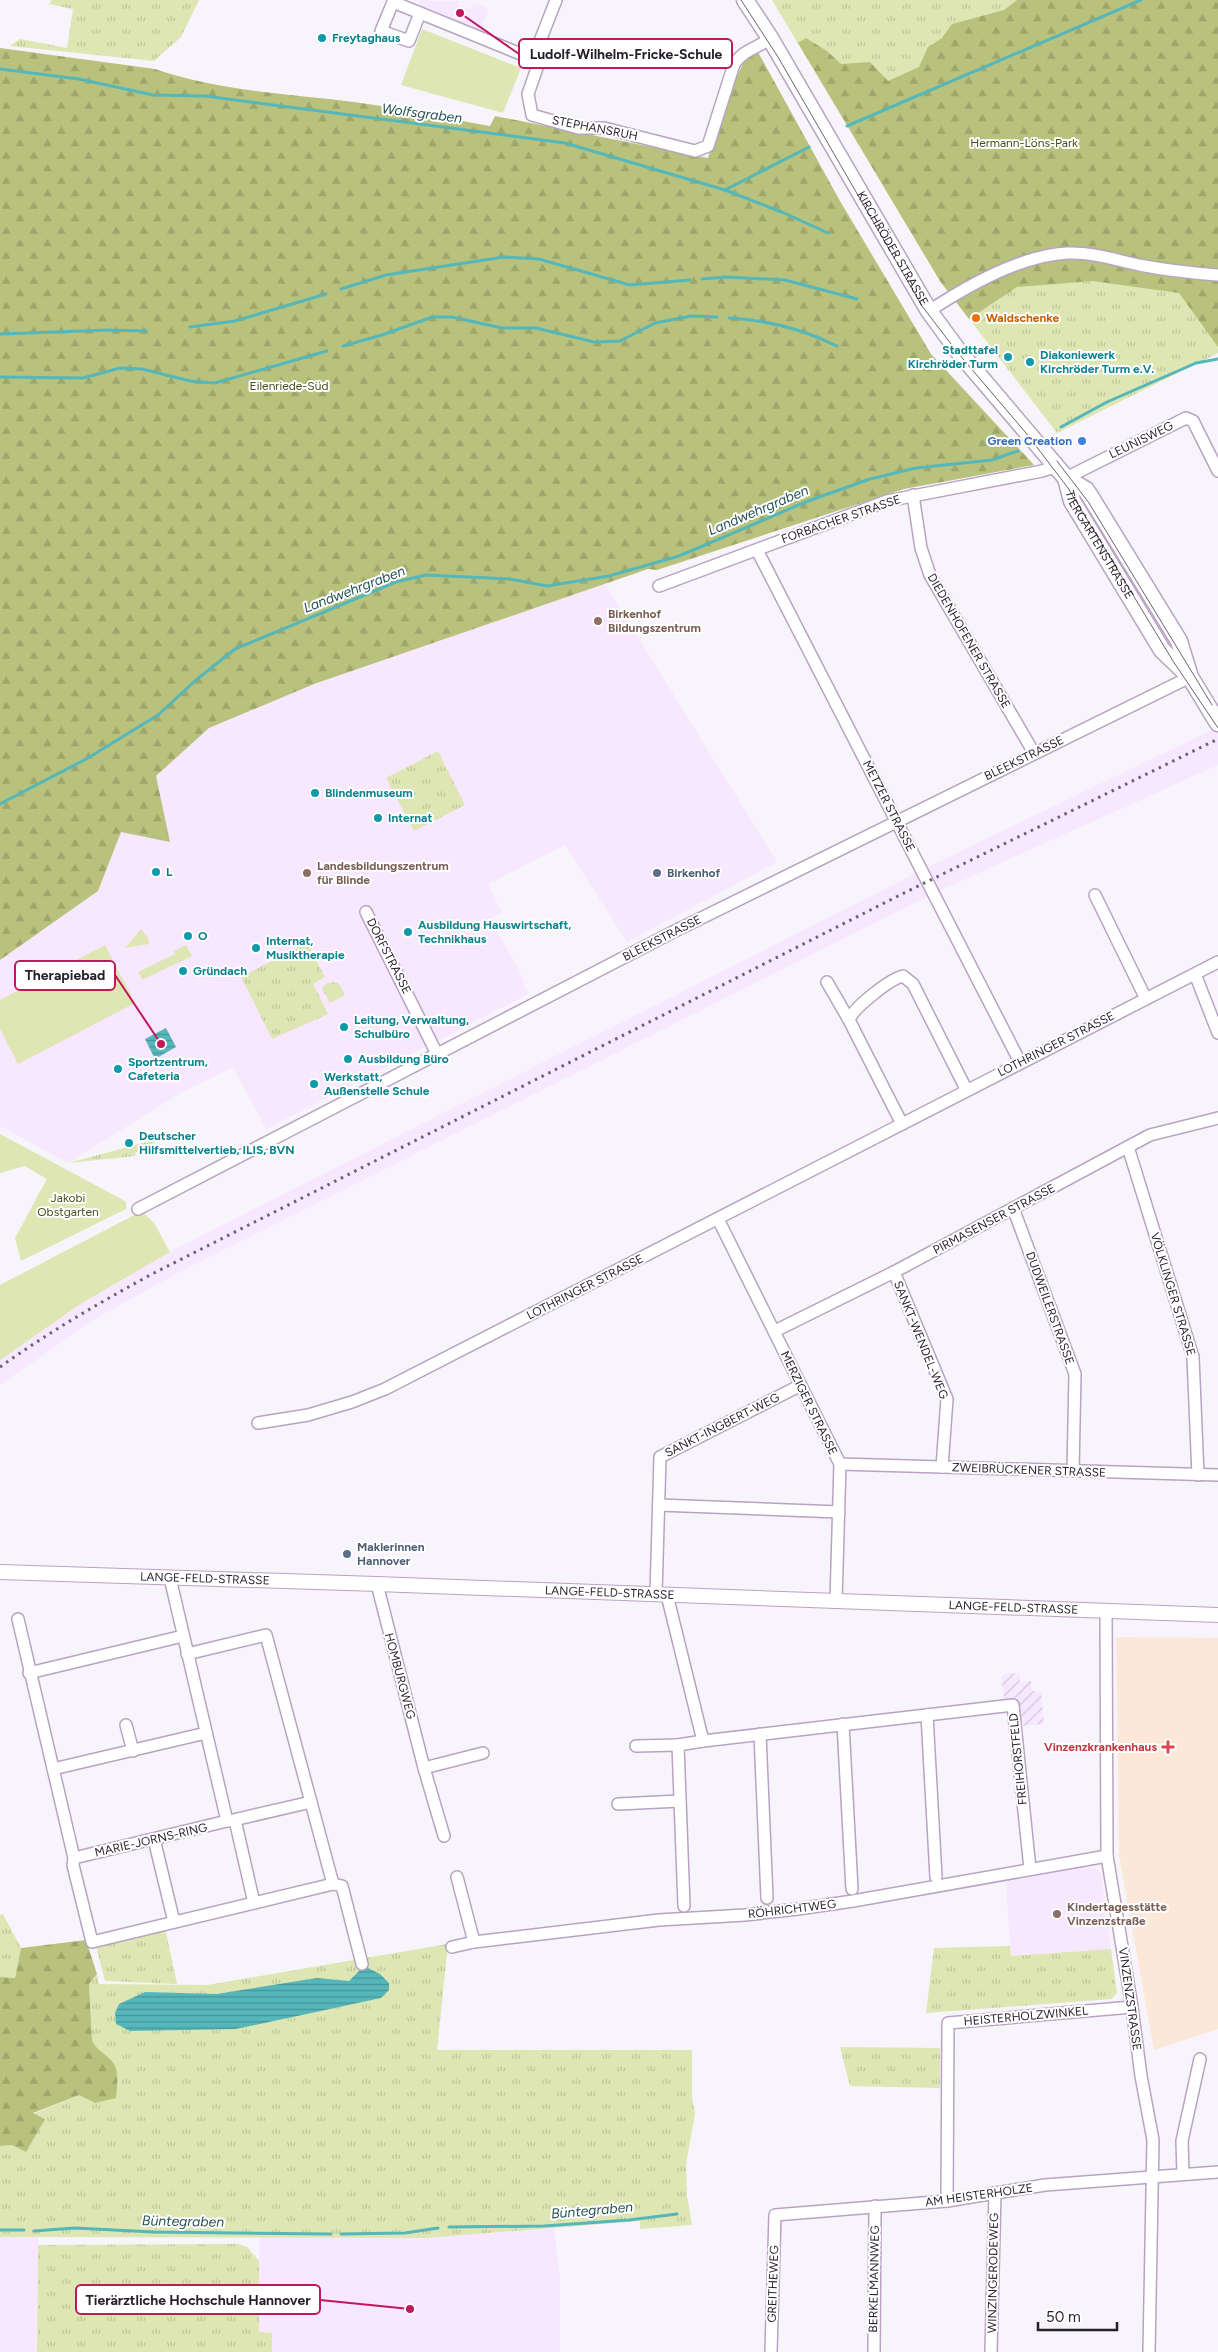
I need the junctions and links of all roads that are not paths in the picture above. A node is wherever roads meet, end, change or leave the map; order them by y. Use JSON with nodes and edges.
{"nodes":[{"id":1,"x":556,"y":0,"type":"edge"},
{"id":2,"x":745,"y":0,"type":"edge"},
{"id":3,"x":393,"y":1,"type":"edge"},
{"id":4,"x":420,"y":13,"type":"junction"},
{"id":5,"x":770,"y":38,"type":"junction"},
{"id":6,"x":533,"y":59,"type":"junction"},
{"id":7,"x":1218,"y":275,"type":"edge"},
{"id":8,"x":929,"y":311,"type":"junction"},
{"id":9,"x":1218,"y":471,"type":"edge"},
{"id":10,"x":1062,"y":472,"type":"junction"},
{"id":11,"x":913,"y":495,"type":"junction"},
{"id":12,"x":757,"y":550,"type":"junction"},
{"id":13,"x":659,"y":586,"type":"dead end"},
{"id":14,"x":1190,"y":677,"type":"junction"},
{"id":15,"x":1218,"y":723,"type":"edge"},
{"id":16,"x":1034,"y":753,"type":"junction"},
{"id":17,"x":897,"y":821,"type":"junction"},
{"id":18,"x":1095,"y":895,"type":"dead end"},
{"id":19,"x":366,"y":912,"type":"dead end"},
{"id":20,"x":1218,"y":962,"type":"edge"},
{"id":21,"x":1195,"y":974,"type":"junction"},
{"id":22,"x":827,"y":982,"type":"dead end"},
{"id":23,"x":1146,"y":999,"type":"junction"},
{"id":24,"x":849,"y":1020,"type":"junction"},
{"id":25,"x":1218,"y":1033,"type":"edge"},
{"id":26,"x":437,"y":1054,"type":"junction"},
{"id":27,"x":1020,"y":1062,"type":"junction"},
{"id":28,"x":966,"y":1090,"type":"junction"},
{"id":29,"x":1218,"y":1118,"type":"edge"},
{"id":30,"x":902,"y":1124,"type":"junction"},
{"id":31,"x":1128,"y":1146,"type":"junction"},
{"id":32,"x":1013,"y":1208,"type":"junction"},
{"id":33,"x":138,"y":1209,"type":"dead end"},
{"id":34,"x":718,"y":1219,"type":"junction"},
{"id":35,"x":894,"y":1272,"type":"junction"},
{"id":36,"x":774,"y":1332,"type":"junction"},
{"id":37,"x":799,"y":1386,"type":"junction"},
{"id":38,"x":258,"y":1423,"type":"dead end"},
{"id":39,"x":840,"y":1464,"type":"junction"},
{"id":40,"x":942,"y":1467,"type":"junction"},
{"id":41,"x":1073,"y":1471,"type":"junction"},
{"id":42,"x":1198,"y":1475,"type":"junction"},
{"id":43,"x":1218,"y":1475,"type":"edge"},
{"id":44,"x":659,"y":1505,"type":"junction"},
{"id":45,"x":839,"y":1512,"type":"junction"},
{"id":46,"x":0,"y":1572,"type":"edge"},
{"id":47,"x":170,"y":1578,"type":"junction"},
{"id":48,"x":377,"y":1584,"type":"junction"},
{"id":49,"x":661,"y":1594,"type":"junction"},
{"id":50,"x":836,"y":1601,"type":"junction"},
{"id":51,"x":1106,"y":1611,"type":"junction"},
{"id":52,"x":1218,"y":1615,"type":"edge"},
{"id":53,"x":18,"y":1619,"type":"dead end"},
{"id":54,"x":183,"y":1636,"type":"junction"},
{"id":55,"x":187,"y":1654,"type":"junction"},
{"id":56,"x":29,"y":1672,"type":"junction"},
{"id":57,"x":927,"y":1715,"type":"junction"},
{"id":58,"x":843,"y":1724,"type":"junction"},
{"id":59,"x":126,"y":1725,"type":"dead end"},
{"id":60,"x":206,"y":1732,"type":"junction"},
{"id":61,"x":760,"y":1734,"type":"junction"},
{"id":62,"x":703,"y":1741,"type":"junction"},
{"id":63,"x":636,"y":1746,"type":"dead end"},
{"id":64,"x":678,"y":1746,"type":"junction"},
{"id":65,"x":133,"y":1751,"type":"junction"},
{"id":66,"x":483,"y":1752,"type":"dead end"},
{"id":67,"x":424,"y":1768,"type":"junction"},
{"id":68,"x":53,"y":1769,"type":"junction"},
{"id":69,"x":680,"y":1801,"type":"junction"},
{"id":70,"x":310,"y":1802,"type":"junction"},
{"id":71,"x":618,"y":1804,"type":"dead end"},
{"id":72,"x":231,"y":1820,"type":"junction"},
{"id":73,"x":444,"y":1836,"type":"dead end"},
{"id":74,"x":154,"y":1839,"type":"junction"},
{"id":75,"x":1108,"y":1856,"type":"junction"},
{"id":76,"x":74,"y":1858,"type":"junction"},
{"id":77,"x":1030,"y":1869,"type":"junction"},
{"id":78,"x":457,"y":1877,"type":"dead end"},
{"id":79,"x":936,"y":1877,"type":"dead end"},
{"id":80,"x":333,"y":1884,"type":"junction"},
{"id":81,"x":852,"y":1889,"type":"dead end"},
{"id":82,"x":767,"y":1898,"type":"dead end"},
{"id":83,"x":254,"y":1903,"type":"junction"},
{"id":84,"x":684,"y":1906,"type":"dead end"},
{"id":85,"x":174,"y":1922,"type":"junction"},
{"id":86,"x":474,"y":1942,"type":"junction"},
{"id":87,"x":452,"y":1947,"type":"dead end"},
{"id":88,"x":362,"y":1964,"type":"dead end"},
{"id":89,"x":1132,"y":2007,"type":"junction"},
{"id":90,"x":1200,"y":2059,"type":"dead end"},
{"id":91,"x":1218,"y":2172,"type":"edge"},
{"id":92,"x":1183,"y":2174,"type":"junction"},
{"id":93,"x":1154,"y":2177,"type":"junction"},
{"id":94,"x":995,"y":2193,"type":"junction"},
{"id":95,"x":947,"y":2201,"type":"junction"},
{"id":96,"x":875,"y":2206,"type":"junction"},
{"id":97,"x":775,"y":2215,"type":"joint"},
{"id":98,"x":771,"y":2352,"type":"edge"},
{"id":99,"x":874,"y":2352,"type":"edge"},
{"id":100,"x":991,"y":2352,"type":"edge"},
{"id":101,"x":1149,"y":2352,"type":"edge"}],
"edges":[{"from":1,"to":6,"type":"street","name":"STEPHANSRUH"},
{"from":2,"to":5,"type":"main road","name":"KIRCHRÖDER STRASSE"},
{"from":3,"to":4,"type":"street"},
{"from":3,"to":4,"type":"street"},
{"from":4,"to":6,"type":"street"},
{"from":5,"to":6,"type":"street","name":"STEPHANSRUH"},
{"from":5,"to":8,"type":"main road","name":"KIRCHRÖDER STRASSE"},
{"from":7,"to":8,"type":"street"},
{"from":8,"to":10,"type":"main road","name":"KIRCHRÖDER STRASSE"},
{"from":9,"to":10,"type":"street","name":"LEUNISWEG"},
{"from":10,"to":11,"type":"street","name":"FORBACHER STRASSE"},
{"from":10,"to":14,"type":"main road","name":"TIERGARTENSTRASSE"},
{"from":11,"to":12,"type":"street","name":"FORBACHER STRASSE"},
{"from":11,"to":16,"type":"street","name":"DIEDENHOFENER STRASSE"},
{"from":12,"to":13,"type":"street","name":"FORBACHER STRASSE"},
{"from":12,"to":17,"type":"street","name":"METZER STRASSE"},
{"from":14,"to":15,"type":"main road","name":"TIERGARTENSTRASSE"},
{"from":14,"to":16,"type":"street","name":"BLEEKSTRASSE"},
{"from":16,"to":17,"type":"street","name":"BLEEKSTRASSE"},
{"from":17,"to":26,"type":"street","name":"BLEEKSTRASSE"},
{"from":17,"to":27,"type":"street","name":"METZER STRASSE"},
{"from":18,"to":23,"type":"street"},
{"from":19,"to":26,"type":"street","name":"DORFSTRASSE"},
{"from":20,"to":21,"type":"street","name":"LOTHRINGER STRASSE"},
{"from":21,"to":23,"type":"street","name":"LOTHRINGER STRASSE"},
{"from":21,"to":25,"type":"street"},
{"from":22,"to":24,"type":"street"},
{"from":23,"to":27,"type":"street","name":"LOTHRINGER STRASSE"},
{"from":24,"to":28,"type":"street"},
{"from":24,"to":30,"type":"street"},
{"from":26,"to":33,"type":"street","name":"BLEEKSTRASSE"},
{"from":27,"to":28,"type":"street","name":"LOTHRINGER STRASSE"},
{"from":28,"to":30,"type":"street","name":"LOTHRINGER STRASSE"},
{"from":29,"to":31,"type":"street","name":"PIRMASENSER STRASSE"},
{"from":30,"to":34,"type":"street","name":"LOTHRINGER STRASSE"},
{"from":31,"to":32,"type":"street","name":"PIRMASENSER STRASSE"},
{"from":31,"to":42,"type":"street","name":"VÖLKLINGER STRASSE"},
{"from":32,"to":35,"type":"street","name":"PIRMASENSER STRASSE"},
{"from":32,"to":41,"type":"street","name":"DUDWEILERSTRASSE"},
{"from":34,"to":36,"type":"street","name":"MERZIGER STRASSE"},
{"from":34,"to":38,"type":"street","name":"LOTHRINGER STRASSE"},
{"from":35,"to":36,"type":"street","name":"PIRMASENSER STRASSE"},
{"from":35,"to":40,"type":"street","name":"SANKT-WENDEL-WEG"},
{"from":36,"to":37,"type":"street","name":"MERZIGER STRASSE"},
{"from":37,"to":39,"type":"street","name":"MERZIGER STRASSE"},
{"from":37,"to":44,"type":"street","name":"SANKT-INGBERT-WEG"},
{"from":39,"to":40,"type":"street","name":"ZWEIBRÜCKENER STRASSE"},
{"from":39,"to":45,"type":"street","name":"MERZIGER STRASSE"},
{"from":40,"to":41,"type":"street","name":"ZWEIBRÜCKENER STRASSE"},
{"from":41,"to":42,"type":"street","name":"ZWEIBRÜCKENER STRASSE"},
{"from":42,"to":43,"type":"street","name":"ZWEIBRÜCKENER STRASSE"},
{"from":44,"to":45,"type":"street"},
{"from":44,"to":49,"type":"street","name":"SANKT-INGBERT-WEG"},
{"from":45,"to":50,"type":"street","name":"MERZIGER STRASSE"},
{"from":46,"to":47,"type":"street","name":"LANGE-FELD-STRASSE"},
{"from":47,"to":48,"type":"street","name":"LANGE-FELD-STRASSE"},
{"from":47,"to":54,"type":"street"},
{"from":48,"to":49,"type":"street","name":"LANGE-FELD-STRASSE"},
{"from":48,"to":67,"type":"street","name":"HOMBURGWEG"},
{"from":49,"to":50,"type":"street","name":"LANGE-FELD-STRASSE"},
{"from":49,"to":62,"type":"street"},
{"from":50,"to":51,"type":"street","name":"LANGE-FELD-STRASSE"},
{"from":51,"to":52,"type":"street","name":"LANGE-FELD-STRASSE"},
{"from":51,"to":75,"type":"street","name":"VINZENZSTRASSE"},
{"from":53,"to":56,"type":"street"},
{"from":54,"to":55,"type":"street"},
{"from":54,"to":56,"type":"street"},
{"from":55,"to":60,"type":"street"},
{"from":55,"to":70,"type":"street"},
{"from":56,"to":68,"type":"street"},
{"from":57,"to":58,"type":"street","name":"FREIHORSTFELD"},
{"from":57,"to":77,"type":"street","name":"FREIHORSTFELD"},
{"from":57,"to":79,"type":"street"},
{"from":58,"to":61,"type":"street","name":"FREIHORSTFELD"},
{"from":58,"to":81,"type":"street"},
{"from":59,"to":65,"type":"street"},
{"from":60,"to":65,"type":"street"},
{"from":60,"to":72,"type":"street"},
{"from":61,"to":62,"type":"street","name":"FREIHORSTFELD"},
{"from":61,"to":82,"type":"street"},
{"from":62,"to":64,"type":"street","name":"FREIHORSTFELD"},
{"from":63,"to":64,"type":"street","name":"FREIHORSTFELD"},
{"from":64,"to":69,"type":"street"},
{"from":65,"to":68,"type":"street"},
{"from":66,"to":67,"type":"street"},
{"from":67,"to":73,"type":"street","name":"HOMBURGWEG"},
{"from":68,"to":76,"type":"street"},
{"from":69,"to":71,"type":"street"},
{"from":69,"to":84,"type":"street"},
{"from":70,"to":72,"type":"street","name":"MARIE-JORNS-RING"},
{"from":70,"to":80,"type":"street"},
{"from":72,"to":74,"type":"street","name":"MARIE-JORNS-RING"},
{"from":72,"to":83,"type":"street"},
{"from":74,"to":76,"type":"street","name":"MARIE-JORNS-RING"},
{"from":74,"to":85,"type":"street"},
{"from":75,"to":77,"type":"street","name":"RÖHRICHTWEG"},
{"from":75,"to":89,"type":"street","name":"VINZENZSTRASSE"},
{"from":76,"to":85,"type":"street"},
{"from":77,"to":86,"type":"street","name":"RÖHRICHTWEG"},
{"from":78,"to":86,"type":"street"},
{"from":80,"to":83,"type":"street"},
{"from":80,"to":88,"type":"street"},
{"from":83,"to":85,"type":"street"},
{"from":86,"to":87,"type":"street","name":"RÖHRICHTWEG"},
{"from":89,"to":93,"type":"street","name":"VINZENZSTRASSE"},
{"from":89,"to":95,"type":"street","name":"HEISTERHOLZWINKEL"},
{"from":90,"to":92,"type":"street"},
{"from":91,"to":92,"type":"street","name":"AM HEISTERHOLZE"},
{"from":92,"to":93,"type":"street","name":"AM HEISTERHOLZE"},
{"from":93,"to":94,"type":"street","name":"AM HEISTERHOLZE"},
{"from":93,"to":101,"type":"street","name":"VINZENZSTRASSE"},
{"from":94,"to":95,"type":"street","name":"AM HEISTERHOLZE"},
{"from":94,"to":100,"type":"street","name":"WINZINGERODEWEG"},
{"from":95,"to":96,"type":"street","name":"AM HEISTERHOLZE"},
{"from":96,"to":97,"type":"street","name":"AM HEISTERHOLZE"},
{"from":96,"to":99,"type":"street","name":"BERKELMANNWEG"},
{"from":97,"to":98,"type":"street","name":"GREITHEWEG"}]}
